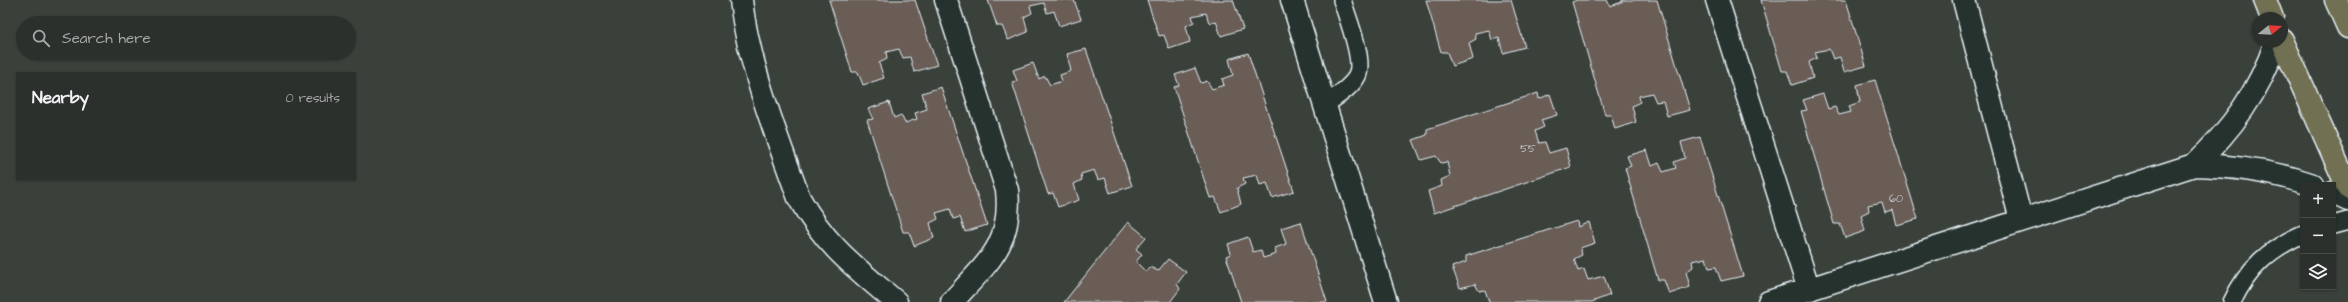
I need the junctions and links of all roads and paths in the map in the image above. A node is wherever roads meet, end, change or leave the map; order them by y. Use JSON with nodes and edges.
{"nodes":[{"id":1,"x":741,"y":0,"type":"edge"},
{"id":2,"x":946,"y":0,"type":"edge"},
{"id":3,"x":1292,"y":0,"type":"edge"},
{"id":4,"x":1342,"y":0,"type":"edge"},
{"id":5,"x":1717,"y":0,"type":"edge"},
{"id":6,"x":1964,"y":0,"type":"edge"},
{"id":7,"x":2265,"y":0,"type":"edge"},
{"id":8,"x":2336,"y":0,"type":"edge"},
{"id":9,"x":2270,"y":12,"type":"edge"},
{"id":10,"x":2348,"y":27,"type":"edge"},
{"id":11,"x":2273,"y":48,"type":"edge"},
{"id":12,"x":2286,"y":48,"type":"edge"},
{"id":13,"x":1325,"y":105,"type":"junction"},
{"id":14,"x":2194,"y":165,"type":"junction"},
{"id":15,"x":2302,"y":182,"type":"edge"},
{"id":16,"x":2348,"y":188,"type":"edge"},
{"id":17,"x":2336,"y":194,"type":"edge"},
{"id":18,"x":2348,"y":200,"type":"edge"},
{"id":19,"x":2021,"y":220,"type":"junction"},
{"id":20,"x":2348,"y":221,"type":"edge"},
{"id":21,"x":2336,"y":224,"type":"edge"},
{"id":22,"x":2300,"y":236,"type":"edge"},
{"id":23,"x":1810,"y":290,"type":"junction"},
{"id":24,"x":896,"y":302,"type":"edge"},
{"id":25,"x":952,"y":302,"type":"edge"},
{"id":26,"x":1386,"y":302,"type":"edge"},
{"id":27,"x":1769,"y":302,"type":"edge"},
{"id":28,"x":2232,"y":302,"type":"edge"}],
"edges":[{"from":1,"to":24,"type":"street"},
{"from":2,"to":25,"type":"street"},
{"from":3,"to":13,"type":"street"},
{"from":4,"to":13,"type":"lane"},
{"from":5,"to":23,"type":"street"},
{"from":6,"to":19,"type":"street"},
{"from":7,"to":9,"type":"main road"},
{"from":8,"to":10,"type":"main road"},
{"from":11,"to":14,"type":"street"},
{"from":12,"to":16,"type":"main road"},
{"from":13,"to":26,"type":"street"},
{"from":14,"to":15,"type":"street"},
{"from":14,"to":19,"type":"street"},
{"from":17,"to":18,"type":"street"},
{"from":19,"to":23,"type":"street"},
{"from":20,"to":21,"type":"lane"},
{"from":22,"to":28,"type":"lane"},
{"from":23,"to":27,"type":"street"}]}
